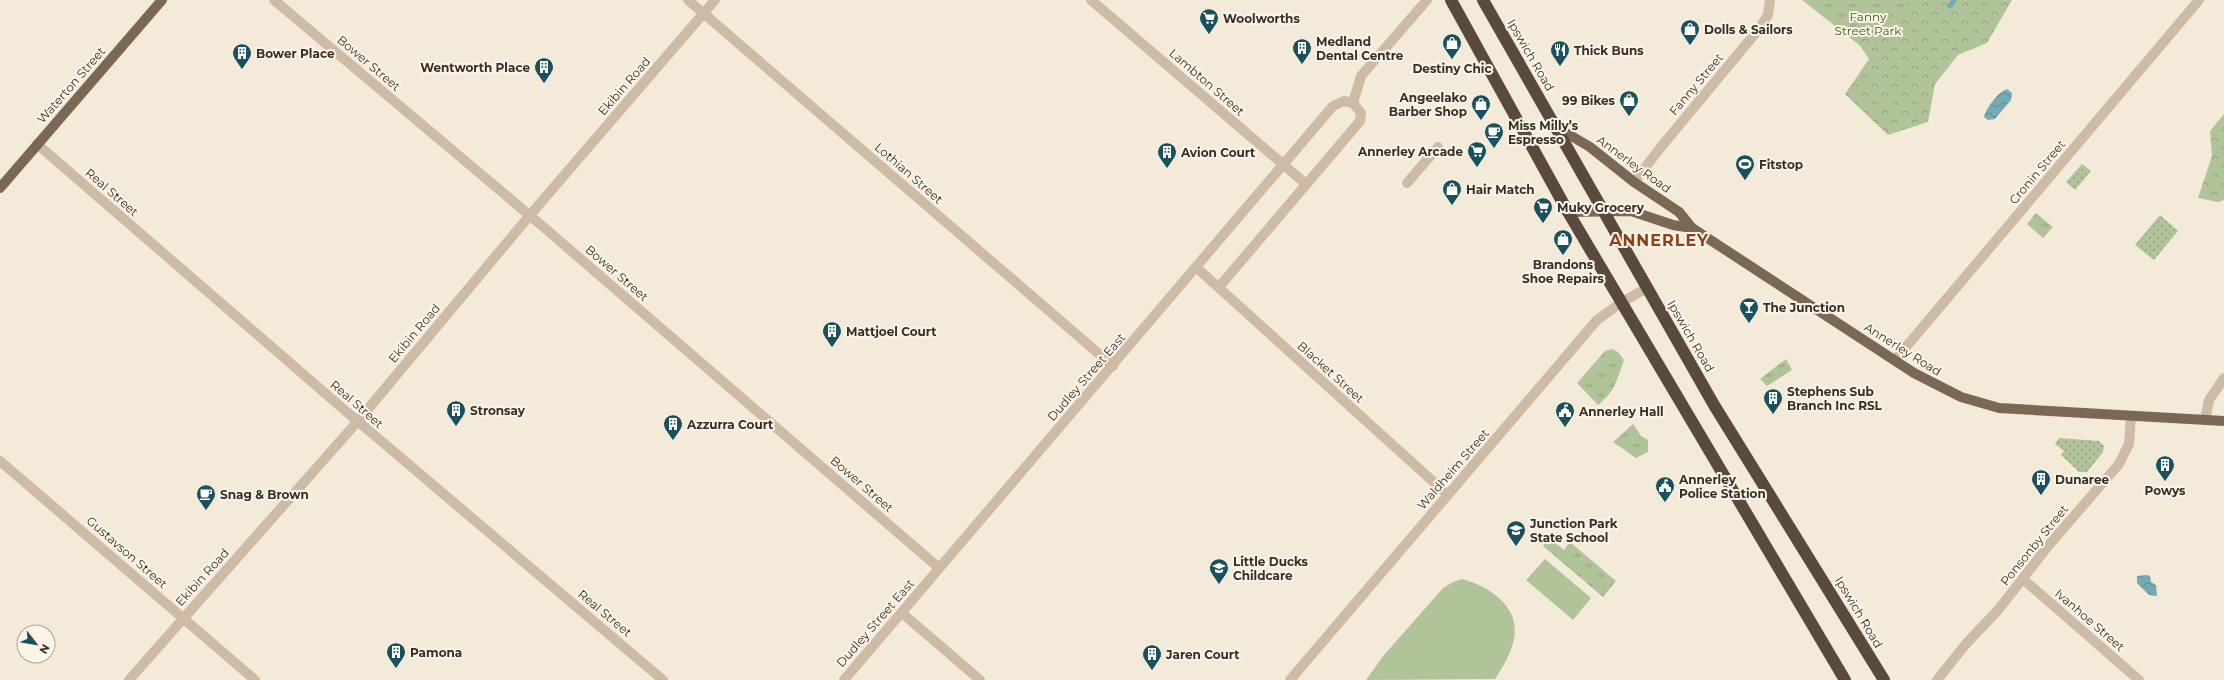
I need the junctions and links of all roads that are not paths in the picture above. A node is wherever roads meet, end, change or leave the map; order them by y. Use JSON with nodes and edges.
{"nodes":[{"id":1,"x":162,"y":0,"type":"edge"},
{"id":2,"x":274,"y":0,"type":"edge"},
{"id":3,"x":688,"y":0,"type":"edge"},
{"id":4,"x":715,"y":0,"type":"edge"},
{"id":5,"x":1091,"y":0,"type":"edge"},
{"id":6,"x":1427,"y":0,"type":"edge"},
{"id":7,"x":1451,"y":0,"type":"edge"},
{"id":8,"x":1484,"y":0,"type":"edge"},
{"id":9,"x":1770,"y":0,"type":"edge"},
{"id":10,"x":2199,"y":0,"type":"edge"},
{"id":11,"x":704,"y":13,"type":"junction"},
{"id":12,"x":1353,"y":103,"type":"junction"},
{"id":13,"x":1556,"y":127,"type":"junction"},
{"id":14,"x":37,"y":144,"type":"junction"},
{"id":15,"x":1438,"y":146,"type":"dead end"},
{"id":16,"x":1284,"y":166,"type":"junction"},
{"id":17,"x":1634,"y":182,"type":"junction"},
{"id":18,"x":1407,"y":183,"type":"dead end"},
{"id":19,"x":1306,"y":184,"type":"junction"},
{"id":20,"x":0,"y":188,"type":"edge"},
{"id":21,"x":1603,"y":210,"type":"junction"},
{"id":22,"x":1568,"y":212,"type":"junction"},
{"id":23,"x":530,"y":215,"type":"junction"},
{"id":24,"x":1692,"y":228,"type":"junction"},
{"id":25,"x":1197,"y":268,"type":"junction"},
{"id":26,"x":1219,"y":287,"type":"junction"},
{"id":27,"x":1647,"y":288,"type":"junction"},
{"id":28,"x":1622,"y":302,"type":"junction"},
{"id":29,"x":1895,"y":360,"type":"junction"},
{"id":30,"x":1113,"y":366,"type":"junction"},
{"id":31,"x":2224,"y":378,"type":"edge"},
{"id":32,"x":2131,"y":416,"type":"junction"},
{"id":33,"x":2205,"y":420,"type":"junction"},
{"id":34,"x":358,"y":421,"type":"junction"},
{"id":35,"x":2224,"y":421,"type":"edge"},
{"id":36,"x":0,"y":461,"type":"edge"},
{"id":37,"x":1448,"y":495,"type":"junction"},
{"id":38,"x":940,"y":568,"type":"junction"},
{"id":39,"x":2024,"y":580,"type":"junction"},
{"id":40,"x":902,"y":613,"type":"junction"},
{"id":41,"x":183,"y":617,"type":"junction"},
{"id":42,"x":129,"y":680,"type":"edge"},
{"id":43,"x":255,"y":680,"type":"edge"},
{"id":44,"x":663,"y":680,"type":"edge"},
{"id":45,"x":844,"y":680,"type":"edge"},
{"id":46,"x":980,"y":680,"type":"edge"},
{"id":47,"x":1290,"y":680,"type":"edge"},
{"id":48,"x":1845,"y":680,"type":"edge"},
{"id":49,"x":1884,"y":680,"type":"edge"},
{"id":50,"x":1938,"y":680,"type":"edge"},
{"id":51,"x":2139,"y":680,"type":"edge"}],
"edges":[{"from":1,"to":14,"type":"main road","name":"Waterton Street"},
{"from":2,"to":23,"type":"street","name":"Bower Street"},
{"from":3,"to":11,"type":"street","name":"Lothian Street"},
{"from":4,"to":11,"type":"street","name":"Ekibin Road"},
{"from":5,"to":16,"type":"street","name":"Lambton Street"},
{"from":6,"to":12,"type":"street"},
{"from":7,"to":22,"type":"highway"},
{"from":8,"to":13,"type":"highway","name":"Ipswich Road"},
{"from":9,"to":17,"type":"street","name":"Fanny Street"},
{"from":10,"to":29,"type":"street","name":"Cronin Street"},
{"from":11,"to":23,"type":"street","name":"Ekibin Road"},
{"from":11,"to":30,"type":"street","name":"Lothian Street"},
{"from":12,"to":16,"type":"street","name":"Dudley Street East"},
{"from":12,"to":19,"type":"street"},
{"from":13,"to":17,"type":"main road","name":"Annerley Road"},
{"from":13,"to":21,"type":"highway","name":"Ipswich Road"},
{"from":14,"to":20,"type":"main road","name":"Waterton Street"},
{"from":14,"to":34,"type":"street","name":"Real Street"},
{"from":15,"to":18,"type":"street"},
{"from":16,"to":19,"type":"street","name":"Lambton Street"},
{"from":16,"to":25,"type":"street","name":"Dudley Street East"},
{"from":17,"to":24,"type":"main road","name":"Annerley Road"},
{"from":19,"to":26,"type":"street"},
{"from":21,"to":22,"type":"main road","name":"Annerley Road"},
{"from":21,"to":24,"type":"main road","name":"Annerley Road"},
{"from":21,"to":27,"type":"highway","name":"Ipswich Road"},
{"from":22,"to":28,"type":"highway"},
{"from":23,"to":34,"type":"street","name":"Ekibin Road"},
{"from":23,"to":38,"type":"street","name":"Bower Street"},
{"from":24,"to":29,"type":"main road","name":"Annerley Road"},
{"from":25,"to":26,"type":"street","name":"Blacket Street"},
{"from":25,"to":30,"type":"street","name":"Dudley Street East"},
{"from":26,"to":37,"type":"street","name":"Blacket Street"},
{"from":27,"to":28,"type":"street","name":"Waldheim Street"},
{"from":27,"to":49,"type":"highway","name":"Ipswich Road"},
{"from":28,"to":37,"type":"street","name":"Waldheim Street"},
{"from":28,"to":48,"type":"highway"},
{"from":29,"to":32,"type":"main road","name":"Annerley Road"},
{"from":30,"to":38,"type":"street","name":"Dudley Street East"},
{"from":31,"to":33,"type":"street"},
{"from":32,"to":33,"type":"main road","name":"Annerley Road"},
{"from":32,"to":39,"type":"street","name":"Ponsonby Street"},
{"from":33,"to":35,"type":"main road","name":"Annerley Road"},
{"from":34,"to":41,"type":"street","name":"Ekibin Road"},
{"from":34,"to":44,"type":"street","name":"Real Street"},
{"from":36,"to":41,"type":"street","name":"Gustavson Street"},
{"from":37,"to":47,"type":"street","name":"Waldheim Street"},
{"from":38,"to":40,"type":"street","name":"Dudley Street East"},
{"from":39,"to":50,"type":"street","name":"Ponsonby Street"},
{"from":39,"to":51,"type":"street","name":"Ivanhoe Street"},
{"from":40,"to":45,"type":"street","name":"Dudley Street East"},
{"from":40,"to":46,"type":"street"},
{"from":41,"to":42,"type":"street","name":"Ekibin Road"},
{"from":41,"to":43,"type":"street","name":"Gustavson Street"}]}
